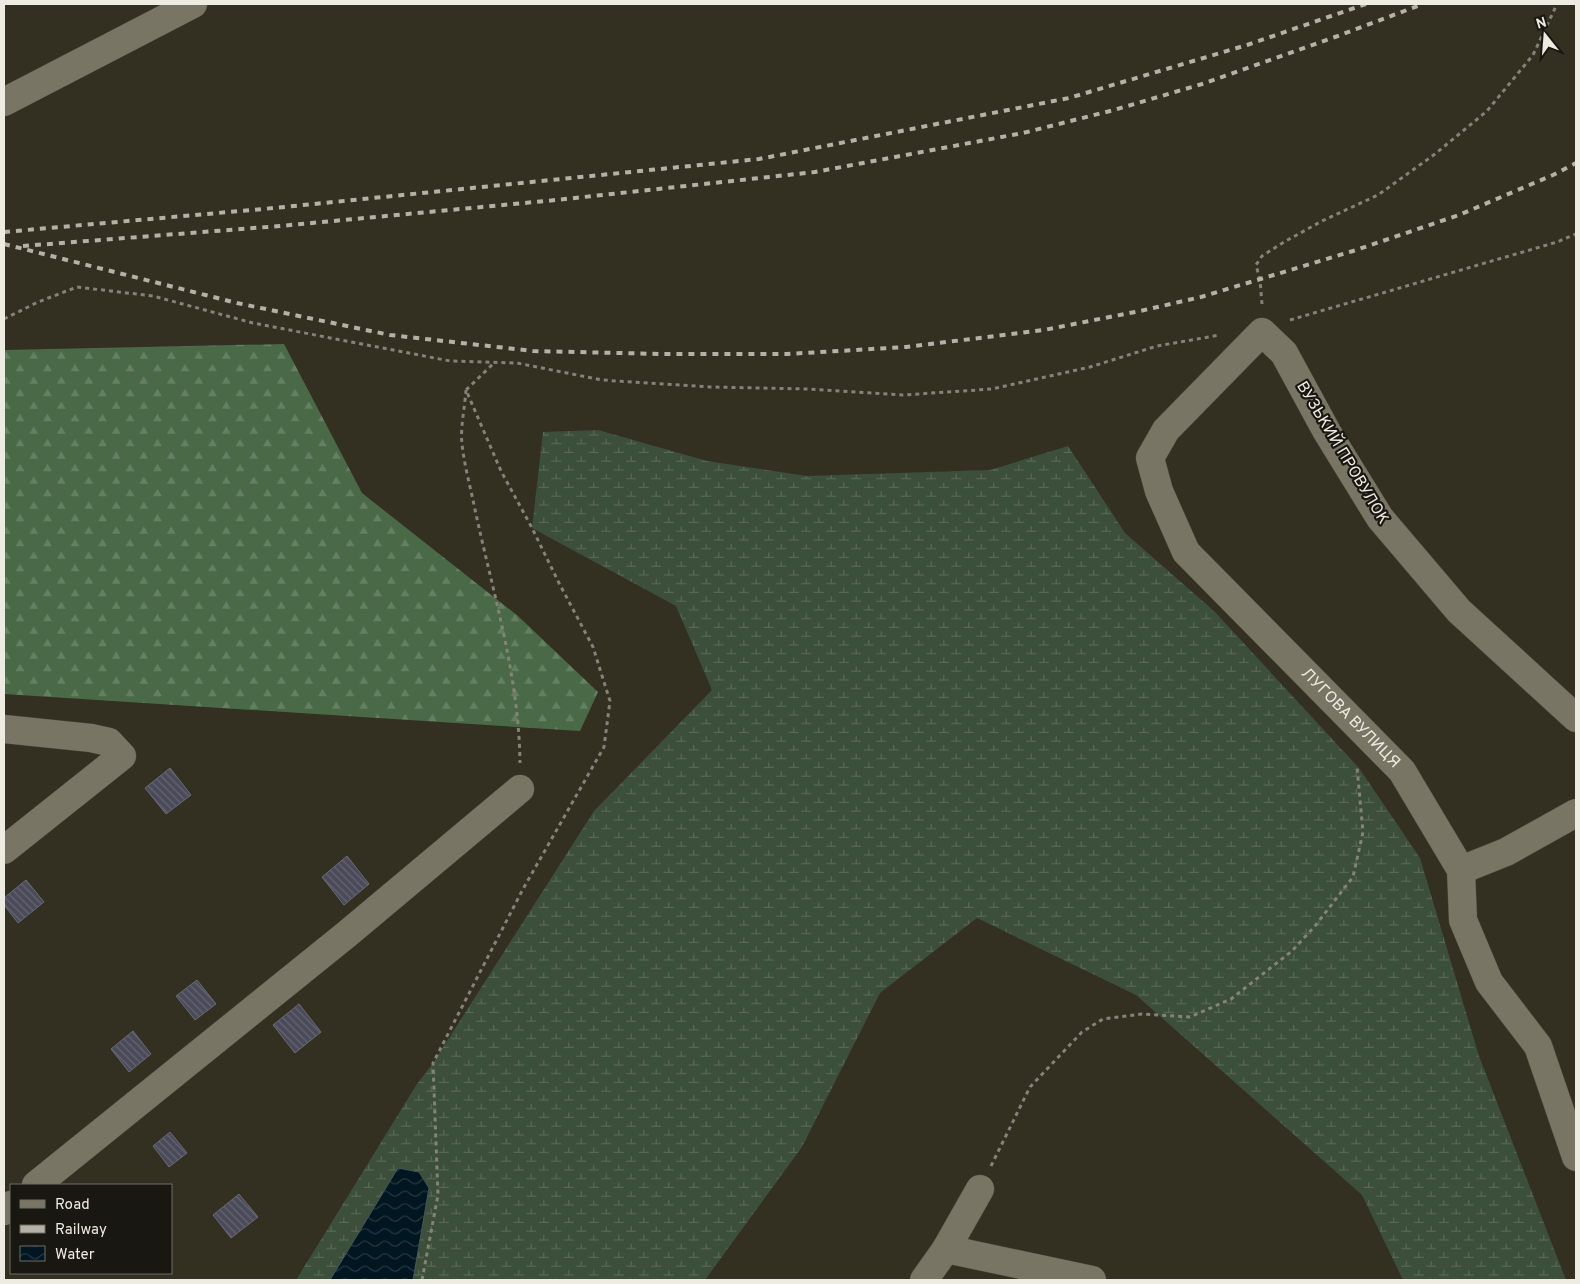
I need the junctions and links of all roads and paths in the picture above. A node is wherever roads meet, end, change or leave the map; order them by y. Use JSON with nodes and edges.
{"nodes":[{"id":1,"x":194,"y":4,"type":"edge"},
{"id":2,"x":1556,"y":4,"type":"edge"},
{"id":3,"x":4,"y":102,"type":"edge"},
{"id":4,"x":1576,"y":234,"type":"edge"},
{"id":5,"x":4,"y":319,"type":"edge"},
{"id":6,"x":1273,"y":327,"type":"junction"},
{"id":7,"x":494,"y":363,"type":"junction"},
{"id":8,"x":466,"y":390,"type":"junction"},
{"id":9,"x":1576,"y":718,"type":"edge"},
{"id":10,"x":4,"y":729,"type":"edge"},
{"id":11,"x":1357,"y":765,"type":"dead end"},
{"id":12,"x":520,"y":789,"type":"joint"},
{"id":13,"x":1576,"y":813,"type":"edge"},
{"id":14,"x":4,"y":850,"type":"edge"},
{"id":15,"x":1461,"y":870,"type":"junction"},
{"id":16,"x":1576,"y":1157,"type":"edge"},
{"id":17,"x":37,"y":1184,"type":"edge"},
{"id":18,"x":980,"y":1189,"type":"joint"},
{"id":19,"x":946,"y":1249,"type":"junction"},
{"id":20,"x":422,"y":1280,"type":"edge"},
{"id":21,"x":924,"y":1280,"type":"edge"},
{"id":22,"x":1092,"y":1280,"type":"edge"}],
"edges":[{"from":1,"to":3,"type":"street"},
{"from":2,"to":6,"type":"path"},
{"from":4,"to":6,"type":"path"},
{"from":5,"to":7,"type":"path"},
{"from":6,"to":7,"type":"path"},
{"from":6,"to":9,"type":"street","name":"ВУЗЬКИЙ ПРОВУЛОК"},
{"from":6,"to":15,"type":"street","name":"ЛУГОВА ВУЛИЦЯ"},
{"from":7,"to":8,"type":"path"},
{"from":8,"to":12,"type":"path"},
{"from":8,"to":20,"type":"path"},
{"from":10,"to":14,"type":"street"},
{"from":11,"to":18,"type":"path"},
{"from":12,"to":17,"type":"street"},
{"from":13,"to":15,"type":"street"},
{"from":15,"to":16,"type":"street","name":"ЛУГОВА ВУЛИЦЯ"},
{"from":18,"to":19,"type":"street"},
{"from":19,"to":21,"type":"street"},
{"from":19,"to":22,"type":"street"}]}
